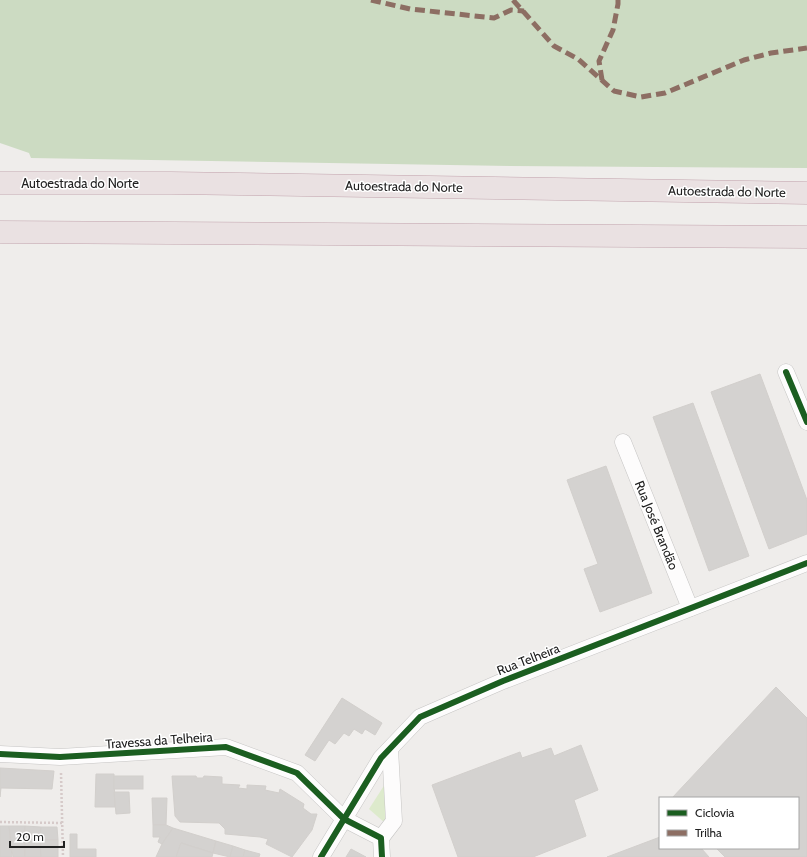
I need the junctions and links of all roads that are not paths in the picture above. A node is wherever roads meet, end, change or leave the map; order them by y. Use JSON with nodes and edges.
{"nodes":[{"id":1,"x":0,"y":174,"type":"edge"},
{"id":2,"x":0,"y":183,"type":"edge"},
{"id":3,"x":172,"y":183,"type":"junction"},
{"id":4,"x":807,"y":193,"type":"edge"},
{"id":5,"x":0,"y":232,"type":"edge"},
{"id":6,"x":807,"y":237,"type":"edge"},
{"id":7,"x":786,"y":372,"type":"dead end"},
{"id":8,"x":807,"y":422,"type":"edge"},
{"id":9,"x":623,"y":442,"type":"dead end"},
{"id":10,"x":807,"y":563,"type":"edge"},
{"id":11,"x":690,"y":608,"type":"junction"},
{"id":12,"x":390,"y":749,"type":"junction"},
{"id":13,"x":0,"y":754,"type":"edge"},
{"id":14,"x":344,"y":819,"type":"junction"},
{"id":15,"x":381,"y":838,"type":"junction"},
{"id":16,"x":321,"y":857,"type":"edge"},
{"id":17,"x":382,"y":857,"type":"edge"}],
"edges":[{"from":1,"to":3,"type":"highway"},
{"from":2,"to":3,"type":"highway","name":"Autoestrada do Norte"},
{"from":3,"to":4,"type":"highway","name":"Autoestrada do Norte"},
{"from":5,"to":6,"type":"highway"},
{"from":7,"to":8,"type":"street"},
{"from":9,"to":11,"type":"street","name":"Rua José Brandão"},
{"from":10,"to":11,"type":"street","name":"Rua Telheira"},
{"from":11,"to":12,"type":"street","name":"Rua Telheira"},
{"from":12,"to":14,"type":"street","name":"Rua Telheira"},
{"from":12,"to":15,"type":"street"},
{"from":13,"to":14,"type":"street","name":"Travessa da Telheira"},
{"from":14,"to":15,"type":"street","name":"Travessa da Telheira"},
{"from":14,"to":16,"type":"street","name":"Rua Telheira"},
{"from":15,"to":17,"type":"street"}]}
